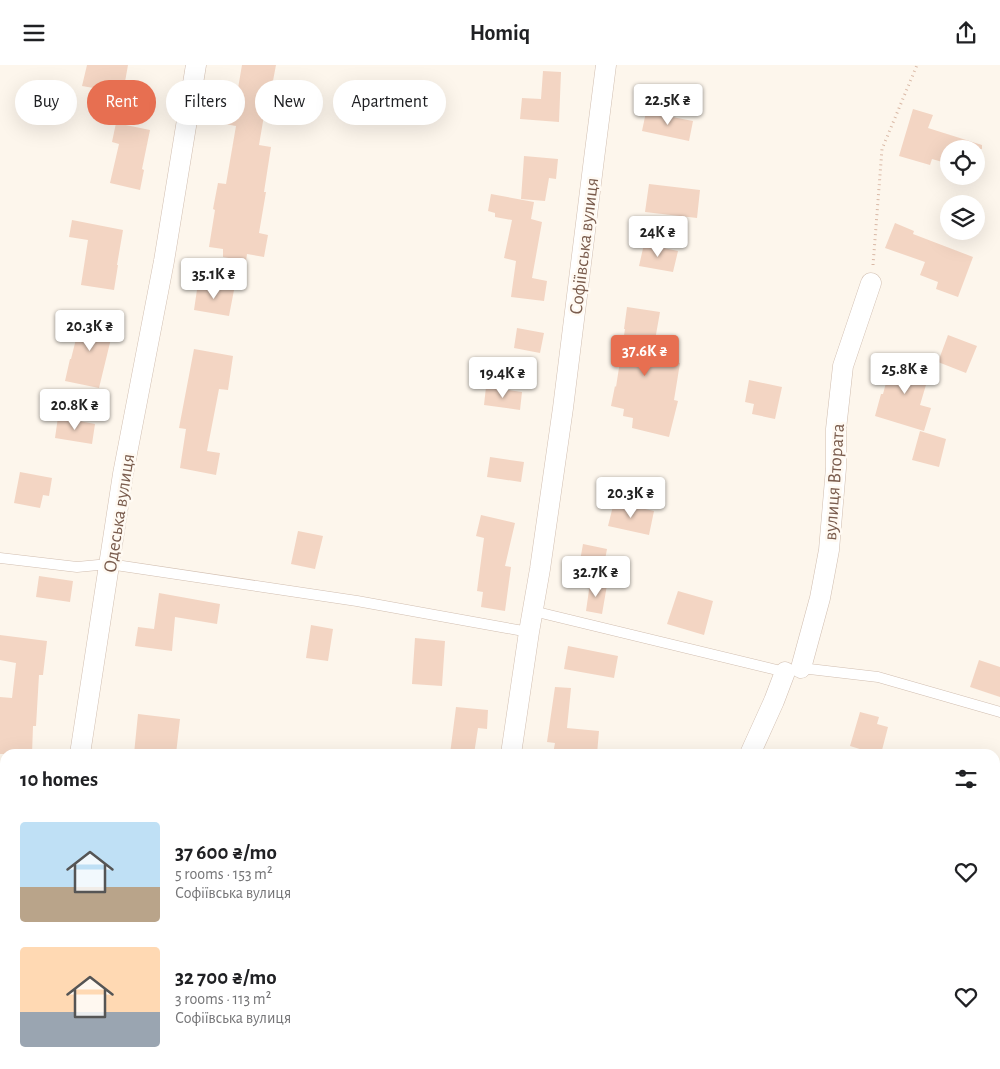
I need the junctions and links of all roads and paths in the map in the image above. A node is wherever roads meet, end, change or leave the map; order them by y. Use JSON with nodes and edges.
{"nodes":[{"id":1,"x":196,"y":65,"type":"edge"},
{"id":2,"x":606,"y":65,"type":"edge"},
{"id":3,"x":917,"y":65,"type":"edge"},
{"id":4,"x":871,"y":283,"type":"joint"},
{"id":5,"x":0,"y":558,"type":"edge"},
{"id":6,"x":109,"y":564,"type":"junction"},
{"id":7,"x":532,"y":611,"type":"junction"},
{"id":8,"x":529,"y":632,"type":"junction"},
{"id":9,"x":793,"y":670,"type":"junction"},
{"id":10,"x":1000,"y":712,"type":"edge"},
{"id":11,"x":81,"y":749,"type":"edge"},
{"id":12,"x":512,"y":749,"type":"edge"},
{"id":13,"x":752,"y":749,"type":"edge"}],
"edges":[{"from":1,"to":6,"type":"street","name":"Одеська вулиця"},
{"from":2,"to":7,"type":"street","name":"Софіївська вулиця"},
{"from":3,"to":4,"type":"path"},
{"from":4,"to":9,"type":"street","name":"вулиця Втората"},
{"from":5,"to":6,"type":"lane"},
{"from":6,"to":8,"type":"lane"},
{"from":6,"to":11,"type":"street","name":"Одеська вулиця"},
{"from":7,"to":8,"type":"street","name":"Софіївська вулиця"},
{"from":7,"to":9,"type":"lane"},
{"from":8,"to":12,"type":"street","name":"Софіївська вулиця"},
{"from":9,"to":10,"type":"lane"},
{"from":9,"to":13,"type":"street","name":"вулиця Втората"}]}
